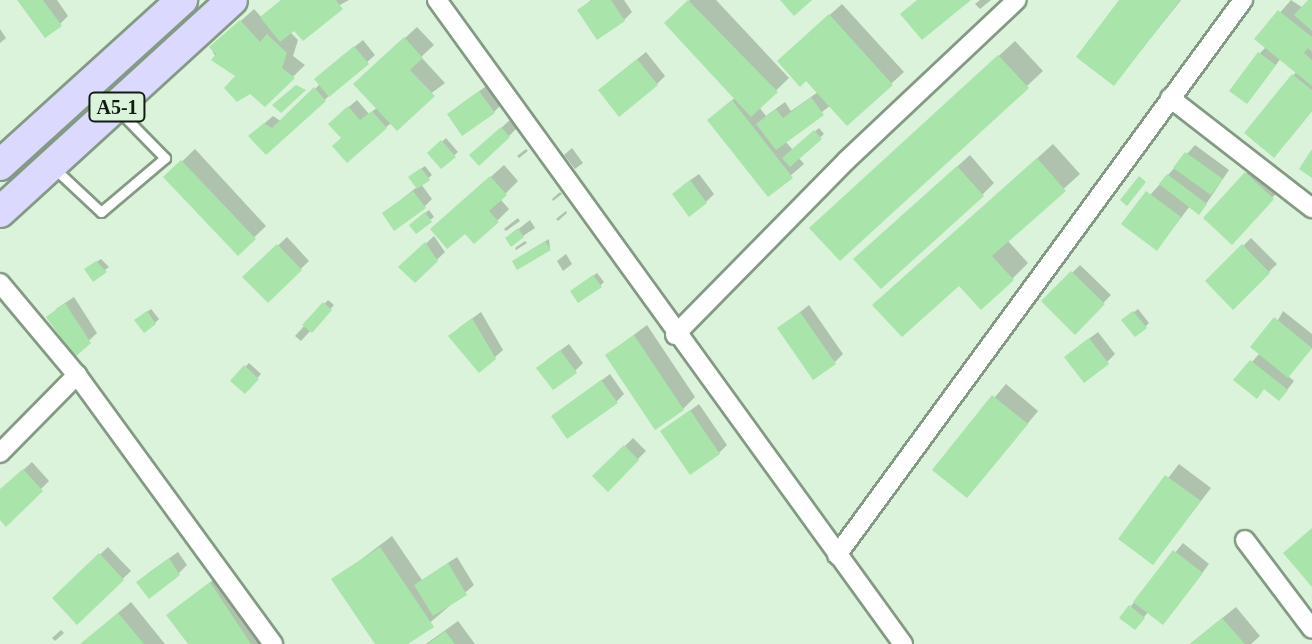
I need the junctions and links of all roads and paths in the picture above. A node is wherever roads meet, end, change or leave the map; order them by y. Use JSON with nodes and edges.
{"nodes":[{"id":1,"x":182,"y":0,"type":"edge"},
{"id":2,"x":232,"y":0,"type":"edge"},
{"id":3,"x":437,"y":0,"type":"edge"},
{"id":4,"x":1017,"y":0,"type":"edge"},
{"id":5,"x":1243,"y":0,"type":"edge"},
{"id":6,"x":1170,"y":98,"type":"junction"},
{"id":7,"x":116,"y":109,"type":"junction"},
{"id":8,"x":0,"y":165,"type":"edge"},
{"id":9,"x":53,"y":166,"type":"junction"},
{"id":10,"x":1312,"y":208,"type":"edge"},
{"id":11,"x":0,"y":212,"type":"edge"},
{"id":12,"x":0,"y":283,"type":"edge"},
{"id":13,"x":675,"y":335,"type":"junction"},
{"id":14,"x":77,"y":375,"type":"junction"},
{"id":15,"x":0,"y":453,"type":"edge"},
{"id":16,"x":1245,"y":540,"type":"dead end"},
{"id":17,"x":837,"y":555,"type":"junction"},
{"id":18,"x":1312,"y":629,"type":"edge"},
{"id":19,"x":273,"y":644,"type":"edge"},
{"id":20,"x":903,"y":644,"type":"edge"}],
"edges":[{"from":1,"to":8,"type":"highway","number":"A5-1"},
{"from":2,"to":7,"type":"highway","number":"A5-1"},
{"from":3,"to":13,"type":"street"},
{"from":4,"to":13,"type":"street"},
{"from":5,"to":6,"type":"street"},
{"from":6,"to":10,"type":"street"},
{"from":6,"to":17,"type":"street"},
{"from":7,"to":9,"type":"highway","number":"A5-1"},
{"from":7,"to":9,"type":"lane"},
{"from":9,"to":11,"type":"highway","number":"A5-1"},
{"from":12,"to":14,"type":"street"},
{"from":13,"to":17,"type":"street"},
{"from":14,"to":15,"type":"street"},
{"from":14,"to":19,"type":"street"},
{"from":16,"to":18,"type":"street"},
{"from":17,"to":20,"type":"street"}]}
